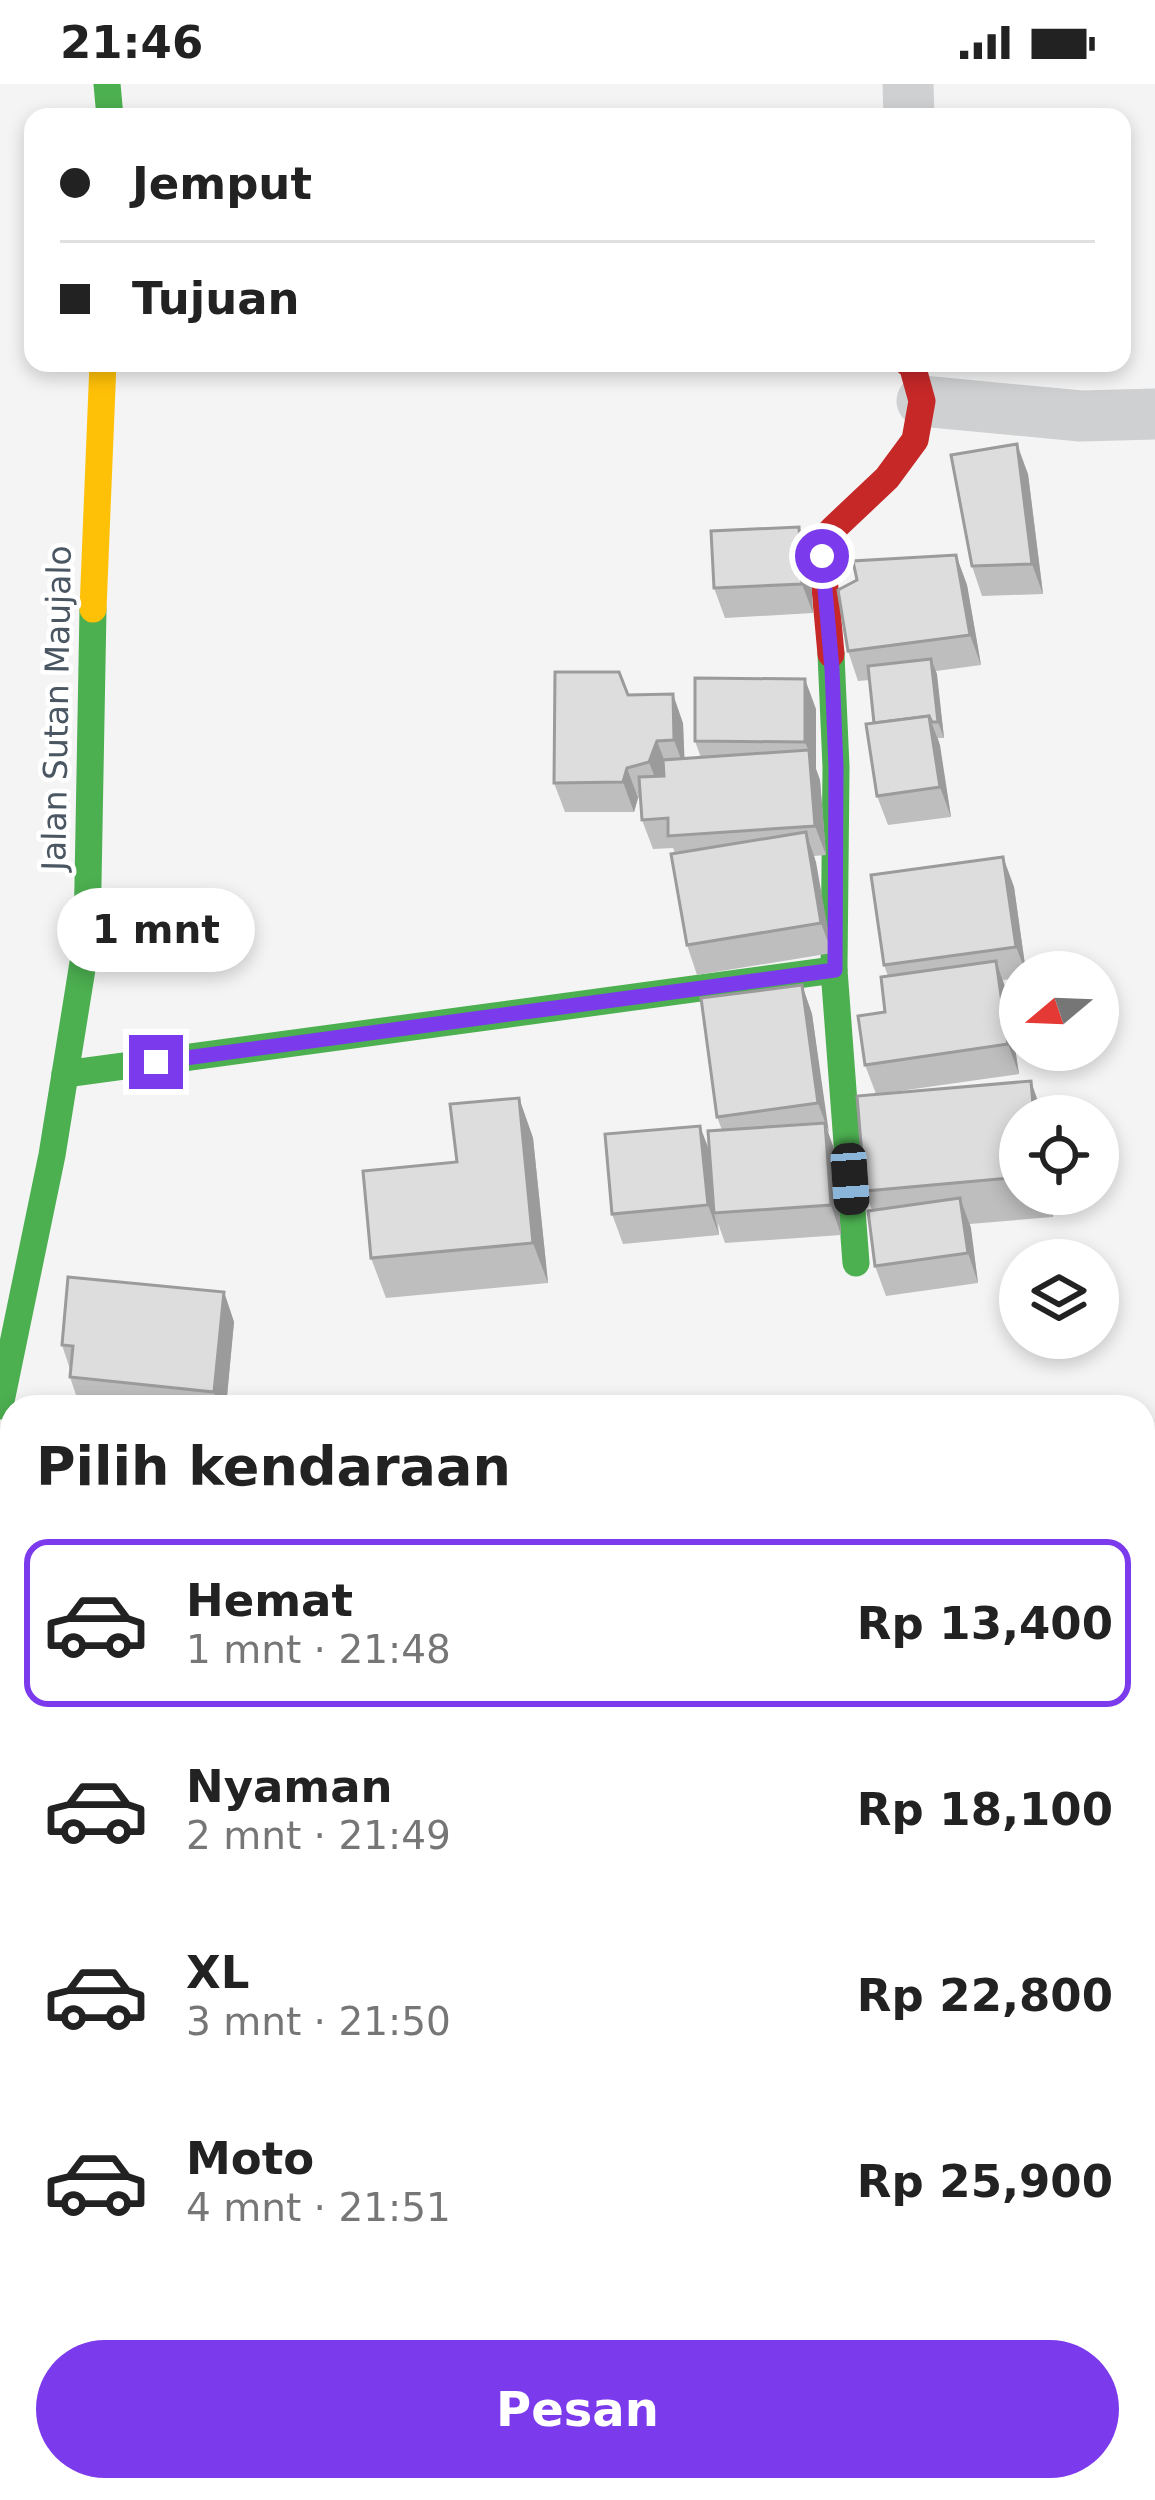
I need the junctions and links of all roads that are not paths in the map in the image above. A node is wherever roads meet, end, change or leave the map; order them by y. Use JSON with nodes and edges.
{"nodes":[{"id":1,"x":103,"y":372,"type":"edge"},
{"id":2,"x":914,"y":373,"type":"edge"},
{"id":3,"x":1155,"y":414,"type":"edge"},
{"id":4,"x":835,"y":970,"type":"junction"},
{"id":5,"x":65,"y":1074,"type":"junction"},
{"id":6,"x":856,"y":1263,"type":"dead end"},
{"id":7,"x":2,"y":1395,"type":"edge"}],
"edges":[{"from":1,"to":5,"type":"street","name":"Jalan Sutan Maujalo"},
{"from":2,"to":3,"type":"street"},
{"from":2,"to":4,"type":"street"},
{"from":4,"to":5,"type":"street"},
{"from":4,"to":6,"type":"street"},
{"from":5,"to":7,"type":"street","name":"Jalan Sutan Maujalo"}]}
